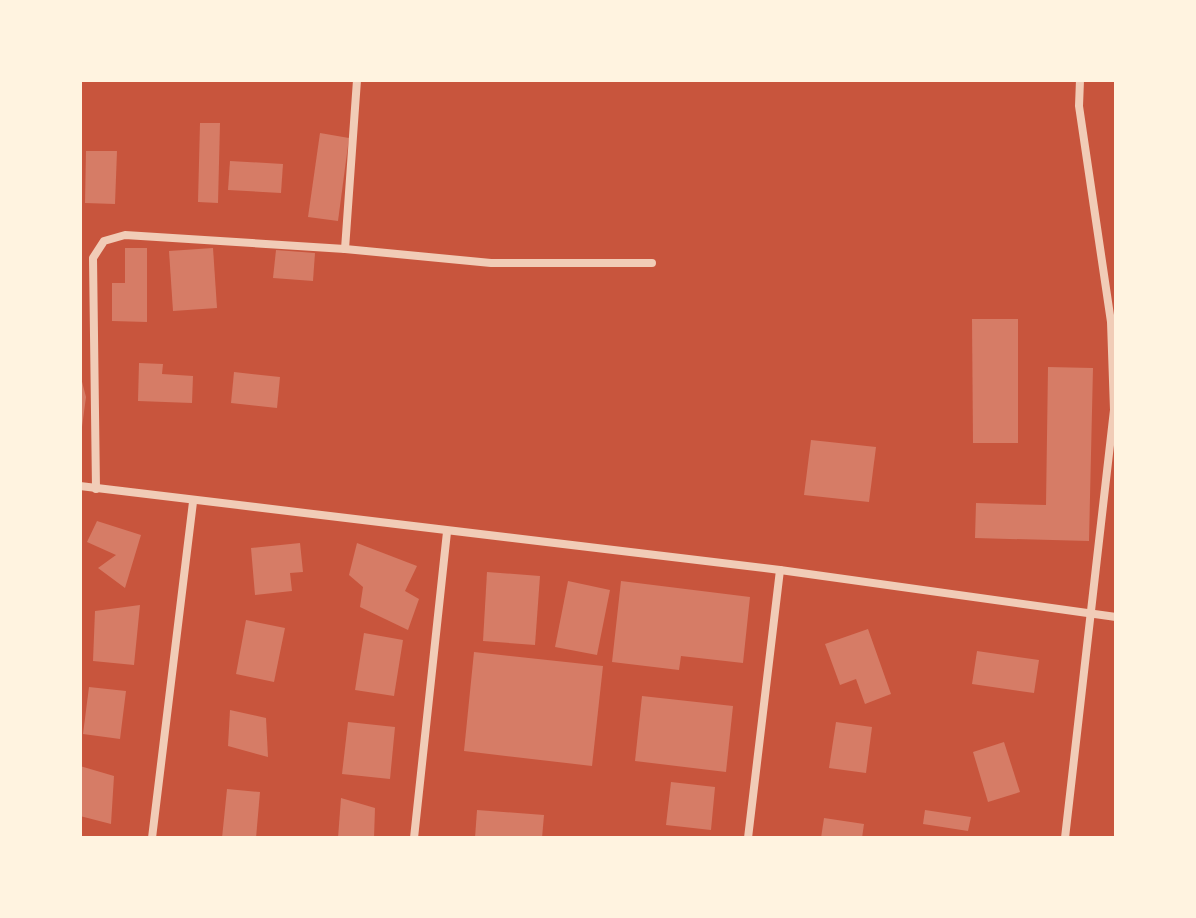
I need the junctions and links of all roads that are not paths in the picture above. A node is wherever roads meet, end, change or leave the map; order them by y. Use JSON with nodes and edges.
{"nodes":[{"id":1,"x":357,"y":80,"type":"edge"},
{"id":2,"x":1080,"y":80,"type":"edge"},
{"id":3,"x":345,"y":249,"type":"junction"},
{"id":4,"x":652,"y":263,"type":"dead end"},
{"id":5,"x":80,"y":486,"type":"edge"},
{"id":6,"x":96,"y":489,"type":"junction"},
{"id":7,"x":193,"y":502,"type":"junction"},
{"id":8,"x":447,"y":532,"type":"junction"},
{"id":9,"x":780,"y":570,"type":"junction"},
{"id":10,"x":1091,"y":614,"type":"junction"},
{"id":11,"x":1116,"y":617,"type":"edge"},
{"id":12,"x":152,"y":838,"type":"edge"},
{"id":13,"x":414,"y":838,"type":"edge"},
{"id":14,"x":748,"y":838,"type":"edge"},
{"id":15,"x":1065,"y":838,"type":"edge"}],
"edges":[{"from":1,"to":3,"type":"street"},
{"from":2,"to":10,"type":"street"},
{"from":3,"to":4,"type":"street"},
{"from":3,"to":6,"type":"street"},
{"from":5,"to":6,"type":"street"},
{"from":6,"to":7,"type":"street"},
{"from":7,"to":8,"type":"street"},
{"from":7,"to":12,"type":"street"},
{"from":8,"to":9,"type":"street"},
{"from":8,"to":13,"type":"street"},
{"from":9,"to":10,"type":"street"},
{"from":9,"to":14,"type":"street"},
{"from":10,"to":11,"type":"street"},
{"from":10,"to":15,"type":"street"}]}
